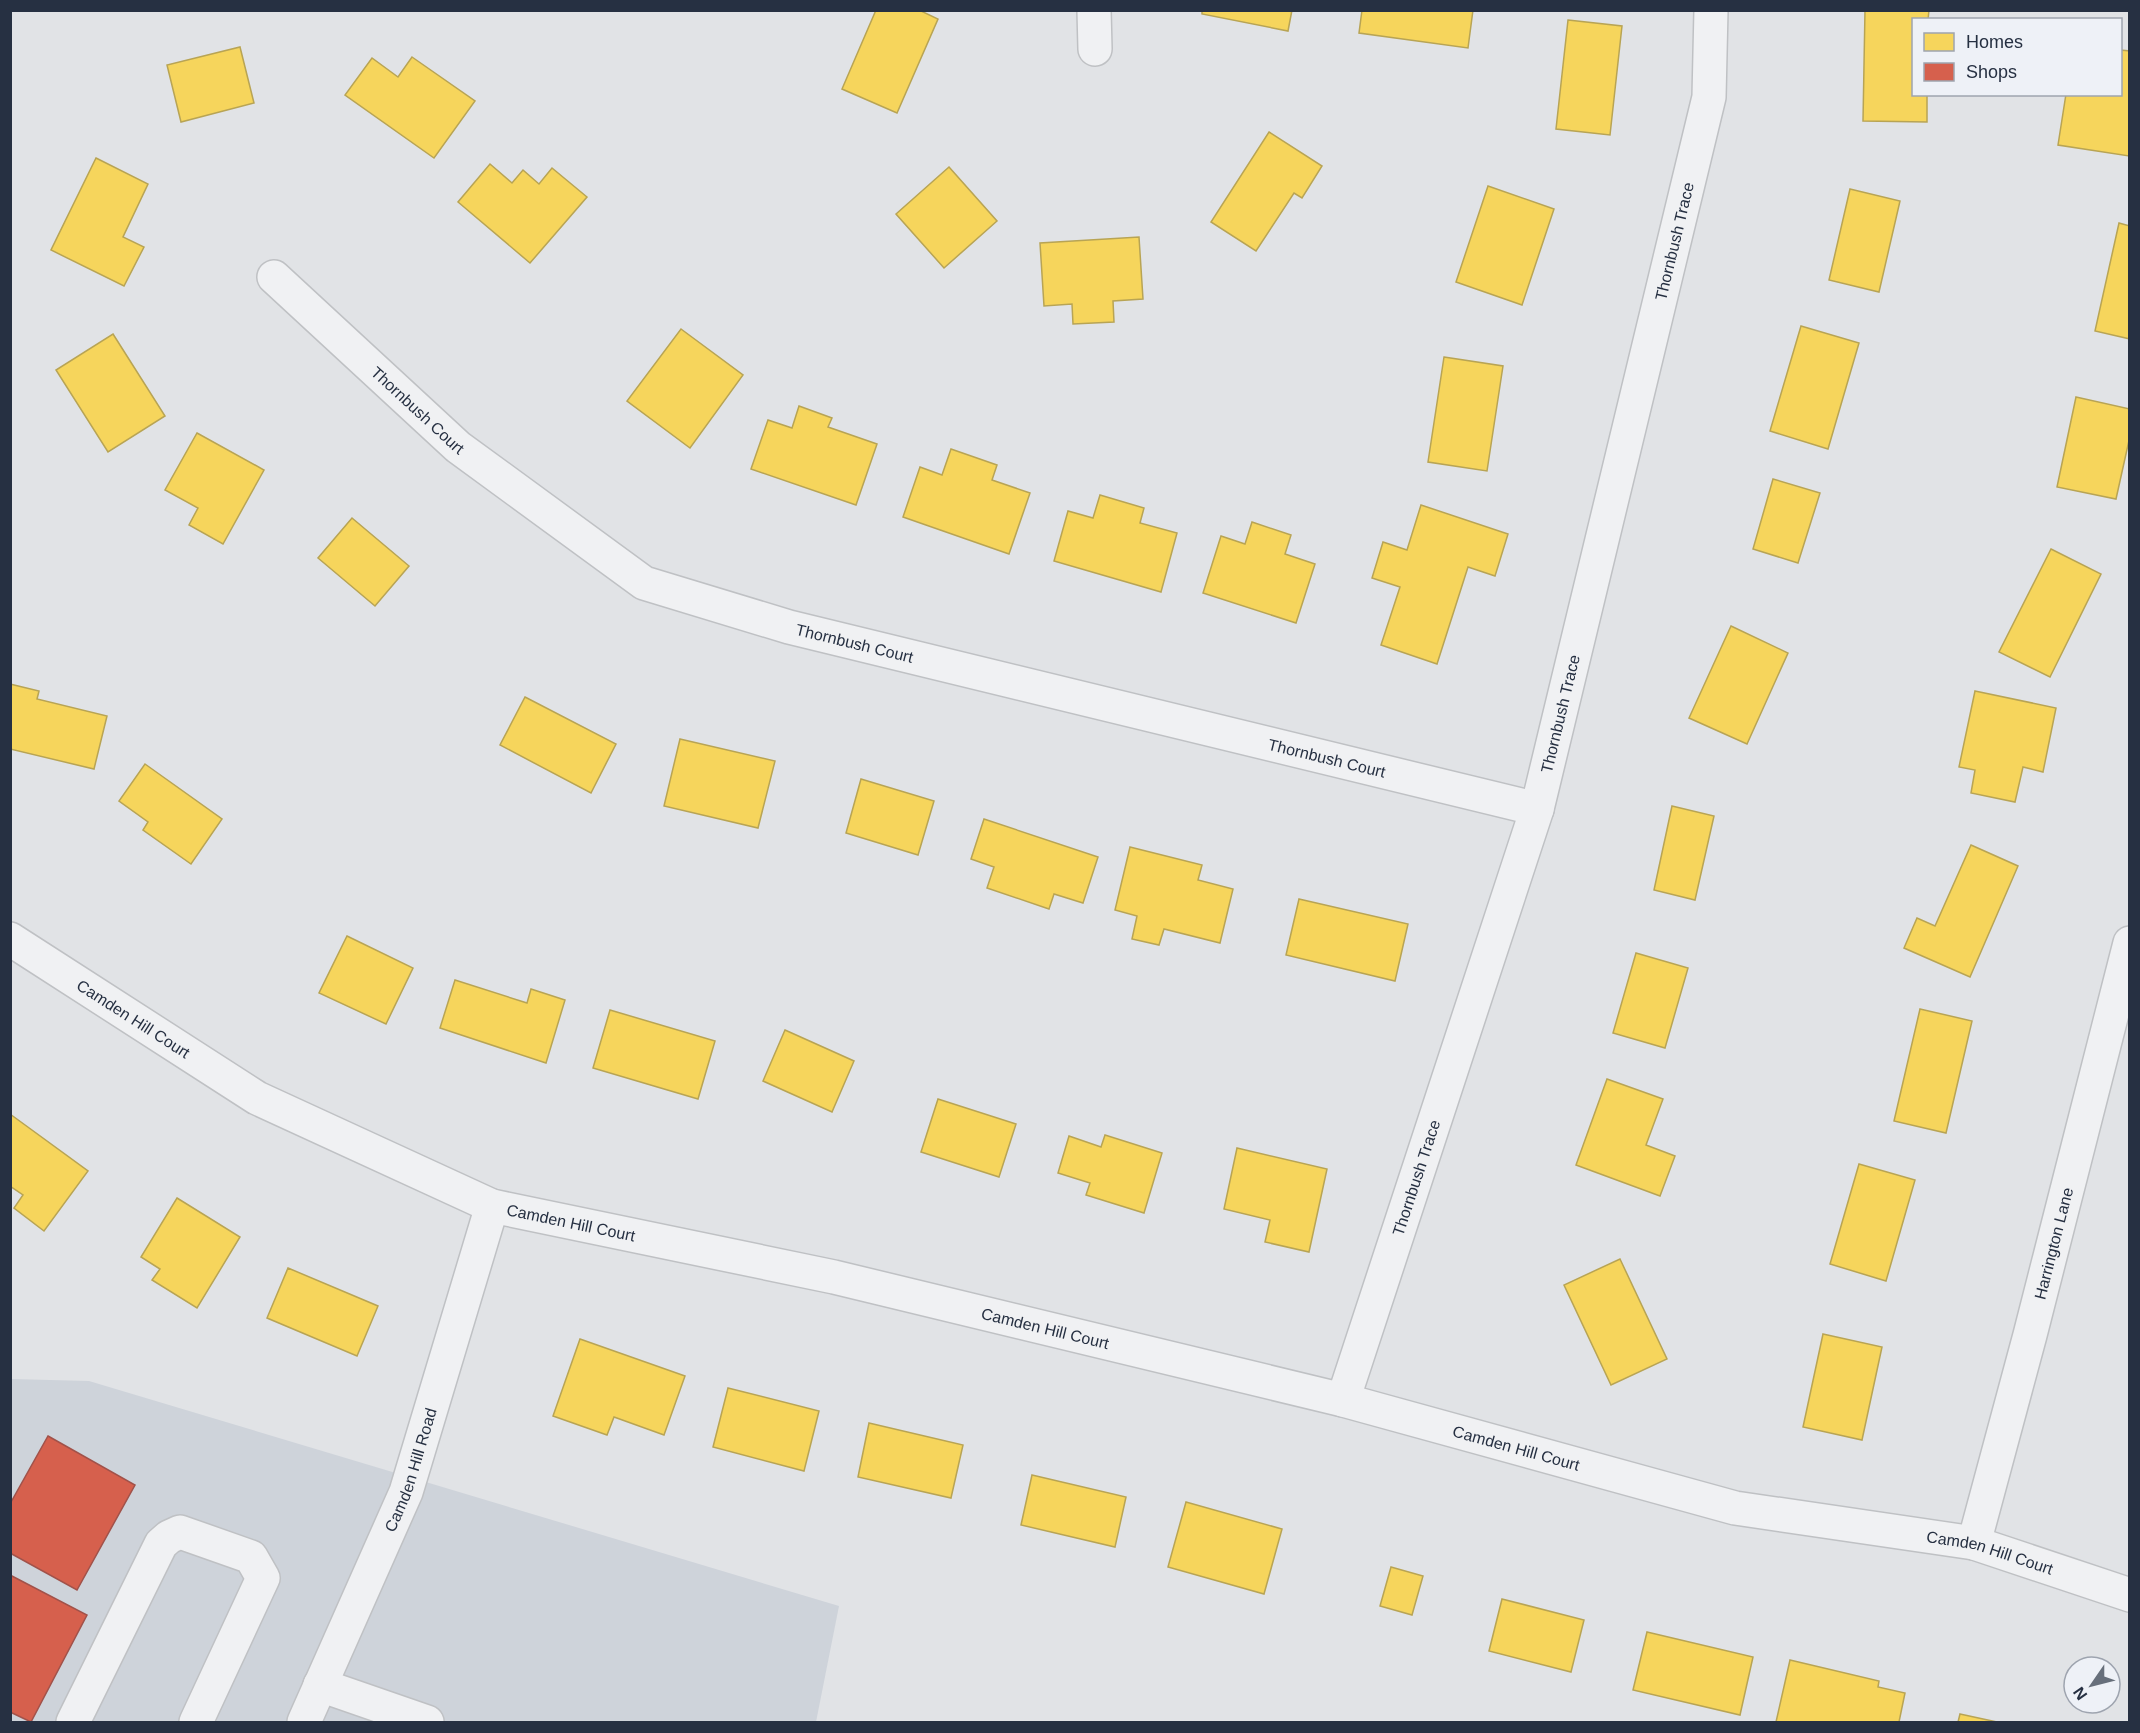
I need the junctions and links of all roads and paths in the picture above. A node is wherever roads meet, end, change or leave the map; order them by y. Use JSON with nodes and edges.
{"nodes":[{"id":1,"x":1094,"y":10,"type":"edge"},
{"id":2,"x":1711,"y":10,"type":"edge"},
{"id":3,"x":1095,"y":49,"type":"dead end"},
{"id":4,"x":274,"y":277,"type":"dead end"},
{"id":5,"x":1537,"y":809,"type":"junction"},
{"id":6,"x":10,"y":939,"type":"edge"},
{"id":7,"x":2130,"y":943,"type":"edge"},
{"id":8,"x":492,"y":1206,"type":"junction"},
{"id":9,"x":1342,"y":1400,"type":"junction"},
{"id":10,"x":1974,"y":1543,"type":"junction"},
{"id":11,"x":2130,"y":1595,"type":"edge"},
{"id":12,"x":320,"y":1685,"type":"junction"},
{"id":13,"x":73,"y":1722,"type":"edge"},
{"id":14,"x":196,"y":1722,"type":"edge"},
{"id":15,"x":304,"y":1722,"type":"edge"},
{"id":16,"x":427,"y":1722,"type":"edge"}],
"edges":[{"from":1,"to":3,"type":"street"},
{"from":2,"to":5,"type":"street","name":"Thornbush Trace"},
{"from":4,"to":5,"type":"street","name":"Thornbush Court"},
{"from":5,"to":9,"type":"street","name":"Thornbush Trace"},
{"from":6,"to":8,"type":"street","name":"Camden Hill Court"},
{"from":7,"to":10,"type":"street","name":"Harrington Lane"},
{"from":8,"to":9,"type":"street","name":"Camden Hill Court"},
{"from":8,"to":12,"type":"street","name":"Camden Hill Road"},
{"from":9,"to":10,"type":"street","name":"Camden Hill Court"},
{"from":10,"to":11,"type":"street","name":"Camden Hill Court"},
{"from":12,"to":15,"type":"street","name":"Camden Hill Road"},
{"from":12,"to":16,"type":"street"},
{"from":13,"to":14,"type":"street"}]}
